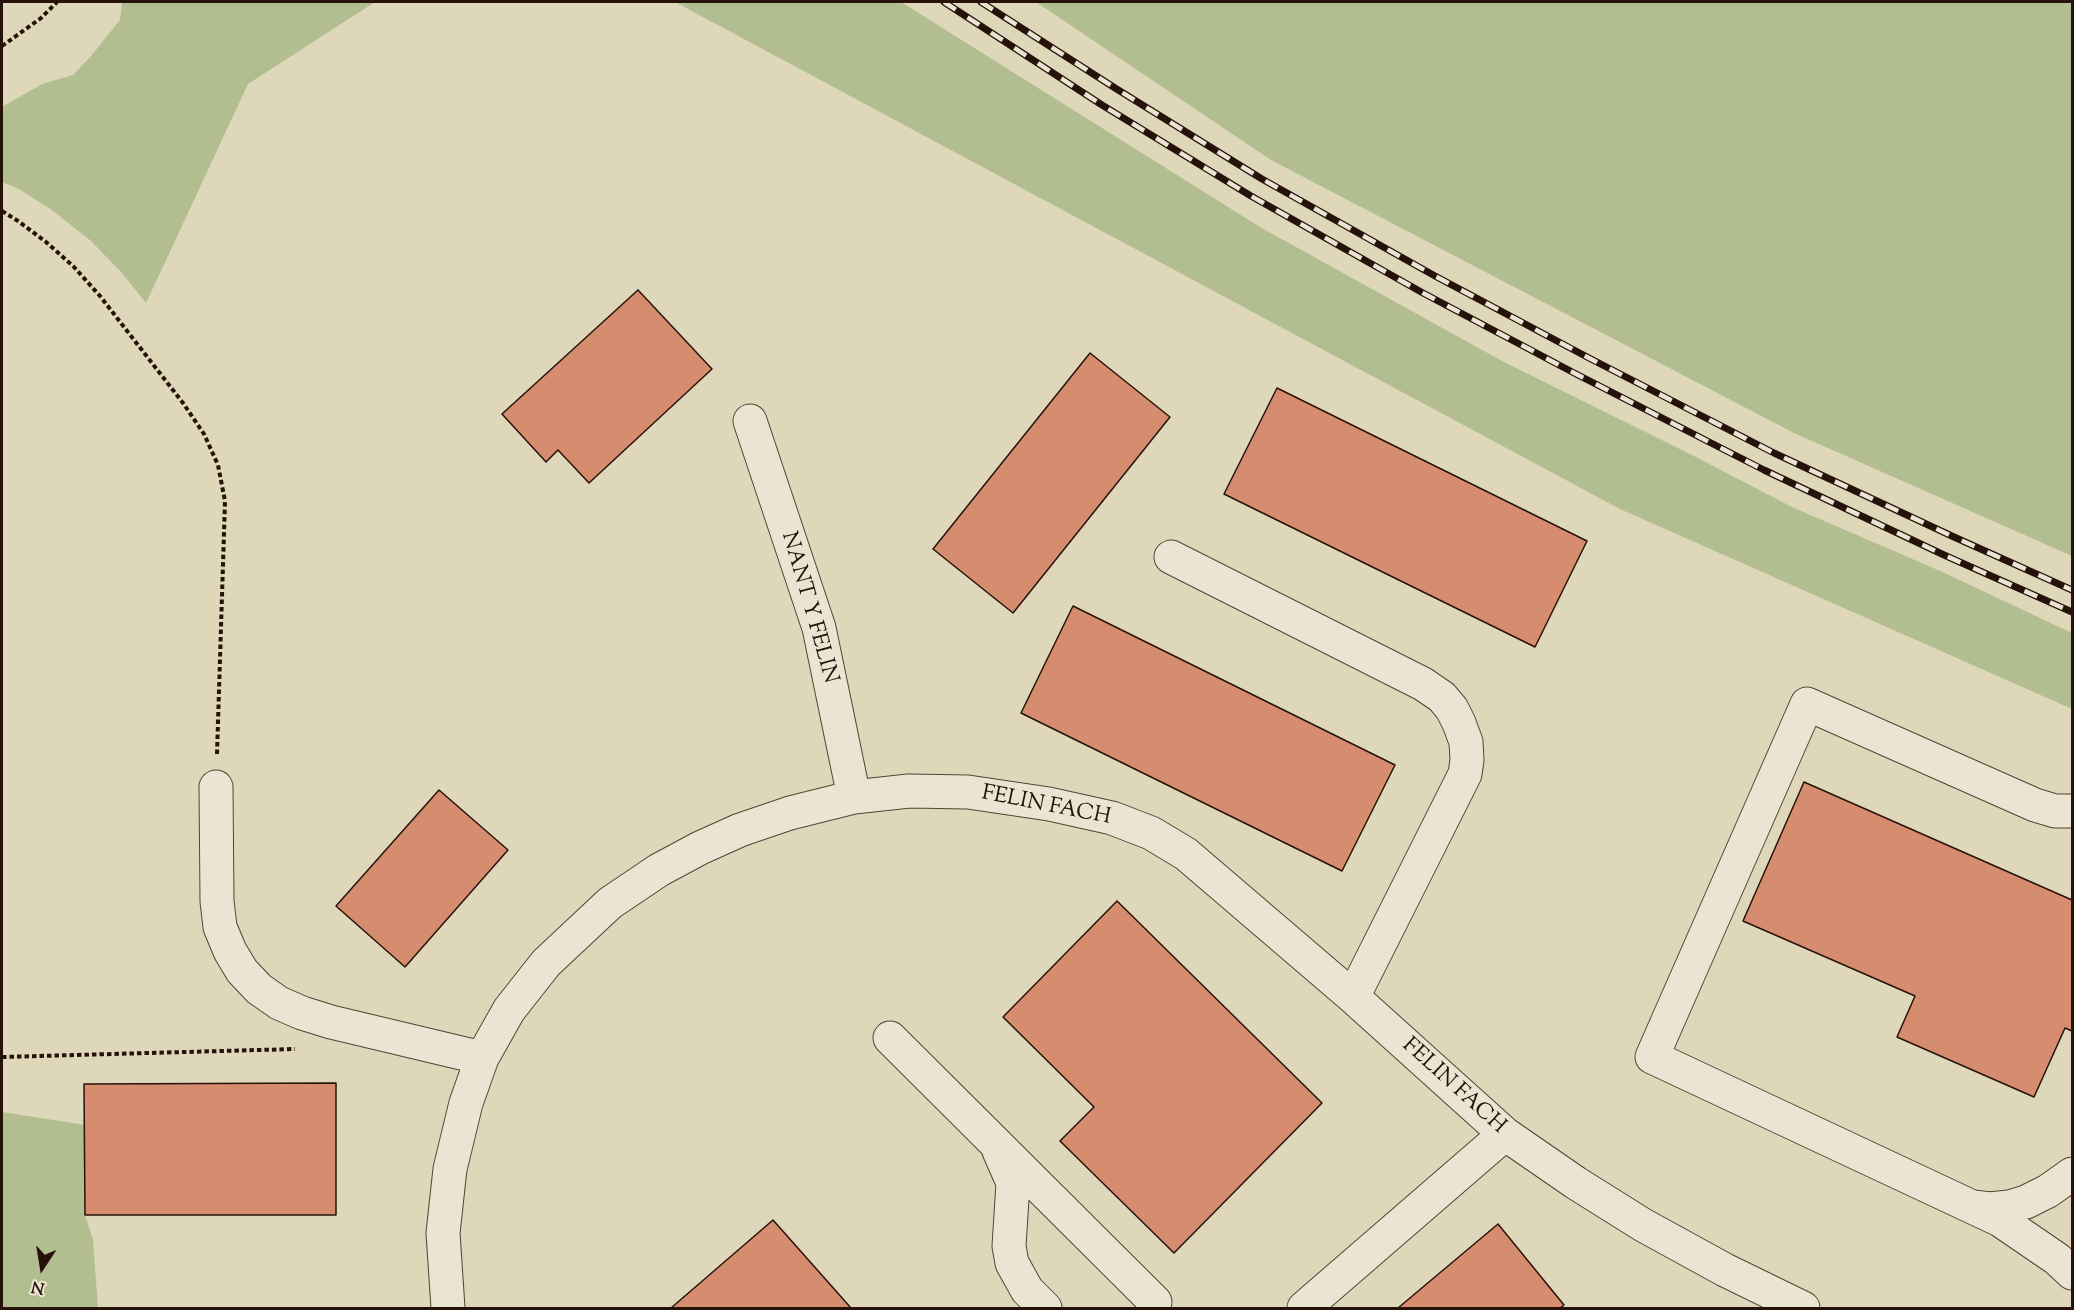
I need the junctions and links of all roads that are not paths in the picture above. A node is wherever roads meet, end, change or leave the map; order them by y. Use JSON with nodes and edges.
{"nodes":[{"id":1,"x":750,"y":422,"type":"dead end"},
{"id":2,"x":1171,"y":557,"type":"dead end"},
{"id":3,"x":216,"y":788,"type":"road end"},
{"id":4,"x":854,"y":797,"type":"junction"},
{"id":5,"x":2073,"y":812,"type":"edge"},
{"id":6,"x":1353,"y":997,"type":"junction"},
{"id":7,"x":890,"y":1038,"type":"dead end"},
{"id":8,"x":482,"y":1058,"type":"junction"},
{"id":9,"x":1505,"y":1134,"type":"junction"},
{"id":10,"x":994,"y":1141,"type":"junction"},
{"id":11,"x":2073,"y":1174,"type":"edge"},
{"id":12,"x":1972,"y":1206,"type":"junction"},
{"id":13,"x":2073,"y":1273,"type":"edge"},
{"id":14,"x":1155,"y":1302,"type":"dead end"},
{"id":15,"x":448,"y":1308,"type":"edge"},
{"id":16,"x":1045,"y":1308,"type":"edge"},
{"id":17,"x":1304,"y":1308,"type":"edge"},
{"id":18,"x":1803,"y":1308,"type":"edge"}],
"edges":[{"from":1,"to":4,"type":"street","name":"NANT Y FELIN"},
{"from":2,"to":6,"type":"street"},
{"from":3,"to":8,"type":"street"},
{"from":4,"to":6,"type":"street","name":"FELIN FACH"},
{"from":4,"to":8,"type":"street","name":"FELIN FACH"},
{"from":5,"to":12,"type":"street"},
{"from":6,"to":9,"type":"street","name":"FELIN FACH"},
{"from":7,"to":10,"type":"street"},
{"from":8,"to":15,"type":"street","name":"FELIN FACH"},
{"from":9,"to":17,"type":"street"},
{"from":9,"to":18,"type":"street","name":"FELIN FACH"},
{"from":10,"to":14,"type":"street"},
{"from":10,"to":16,"type":"street"},
{"from":11,"to":12,"type":"street"},
{"from":12,"to":13,"type":"street"}]}
